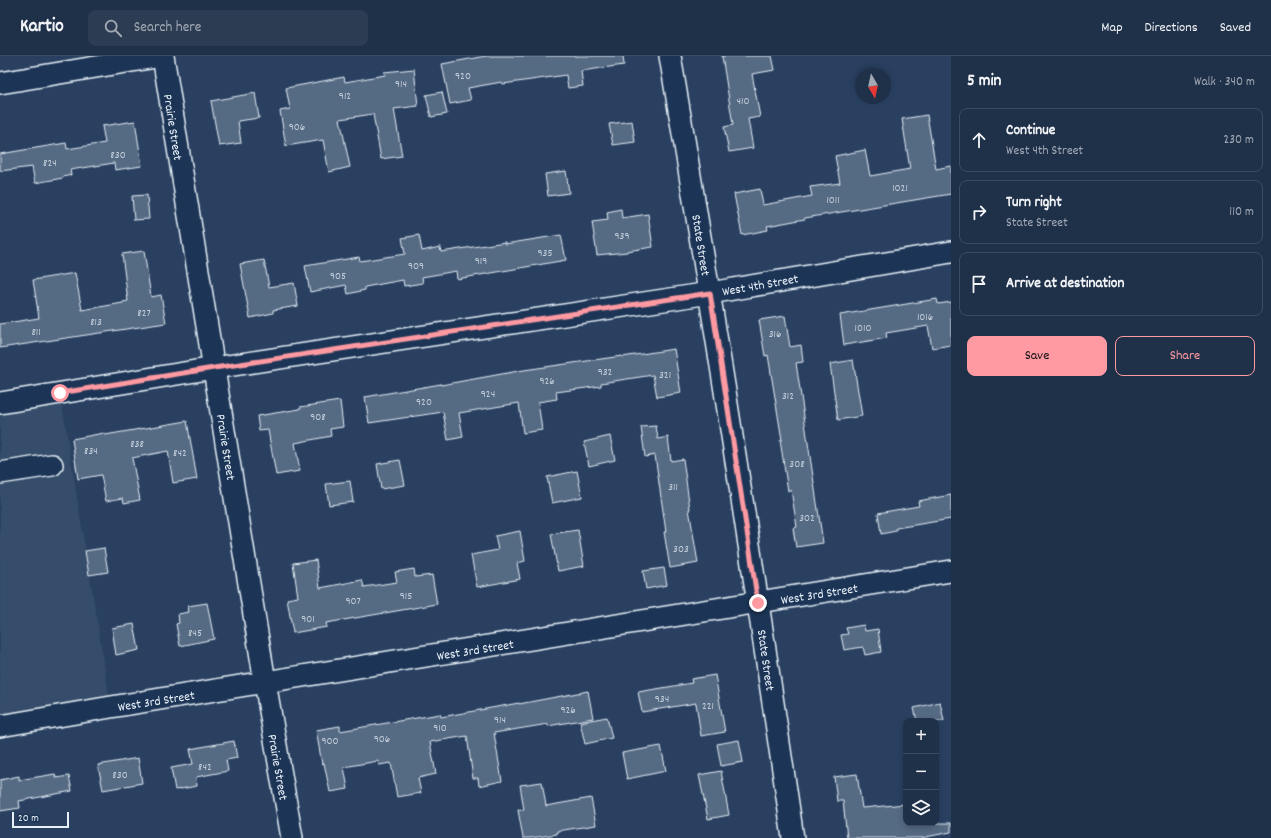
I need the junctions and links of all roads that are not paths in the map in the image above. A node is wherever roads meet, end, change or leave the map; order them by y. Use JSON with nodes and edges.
{"nodes":[{"id":1,"x":162,"y":56,"type":"edge"},
{"id":2,"x":670,"y":56,"type":"edge"},
{"id":3,"x":0,"y":83,"type":"edge"},
{"id":4,"x":951,"y":252,"type":"edge"},
{"id":5,"x":710,"y":293,"type":"junction"},
{"id":6,"x":214,"y":368,"type":"junction"},
{"id":7,"x":0,"y":403,"type":"edge"},
{"id":8,"x":52,"y":465,"type":"dead end"},
{"id":9,"x":0,"y":473,"type":"edge"},
{"id":10,"x":951,"y":571,"type":"edge"},
{"id":11,"x":758,"y":603,"type":"junction"},
{"id":12,"x":265,"y":682,"type":"junction"},
{"id":13,"x":0,"y":726,"type":"edge"},
{"id":14,"x":292,"y":838,"type":"edge"},
{"id":15,"x":793,"y":838,"type":"edge"}],
"edges":[{"from":1,"to":3,"type":"street"},
{"from":1,"to":6,"type":"street","name":"Prairie Street"},
{"from":2,"to":5,"type":"street","name":"State Street"},
{"from":4,"to":5,"type":"street","name":"West 4th Street"},
{"from":5,"to":6,"type":"street","name":"West 4th Street"},
{"from":5,"to":11,"type":"street","name":"State Street"},
{"from":6,"to":7,"type":"street","name":"West 4th Street"},
{"from":6,"to":12,"type":"street","name":"Prairie Street"},
{"from":8,"to":9,"type":"street"},
{"from":10,"to":11,"type":"street","name":"West 3rd Street"},
{"from":11,"to":12,"type":"street","name":"West 3rd Street"},
{"from":11,"to":15,"type":"street","name":"State Street"},
{"from":12,"to":13,"type":"street","name":"West 3rd Street"},
{"from":12,"to":14,"type":"street","name":"Prairie Street"}]}
